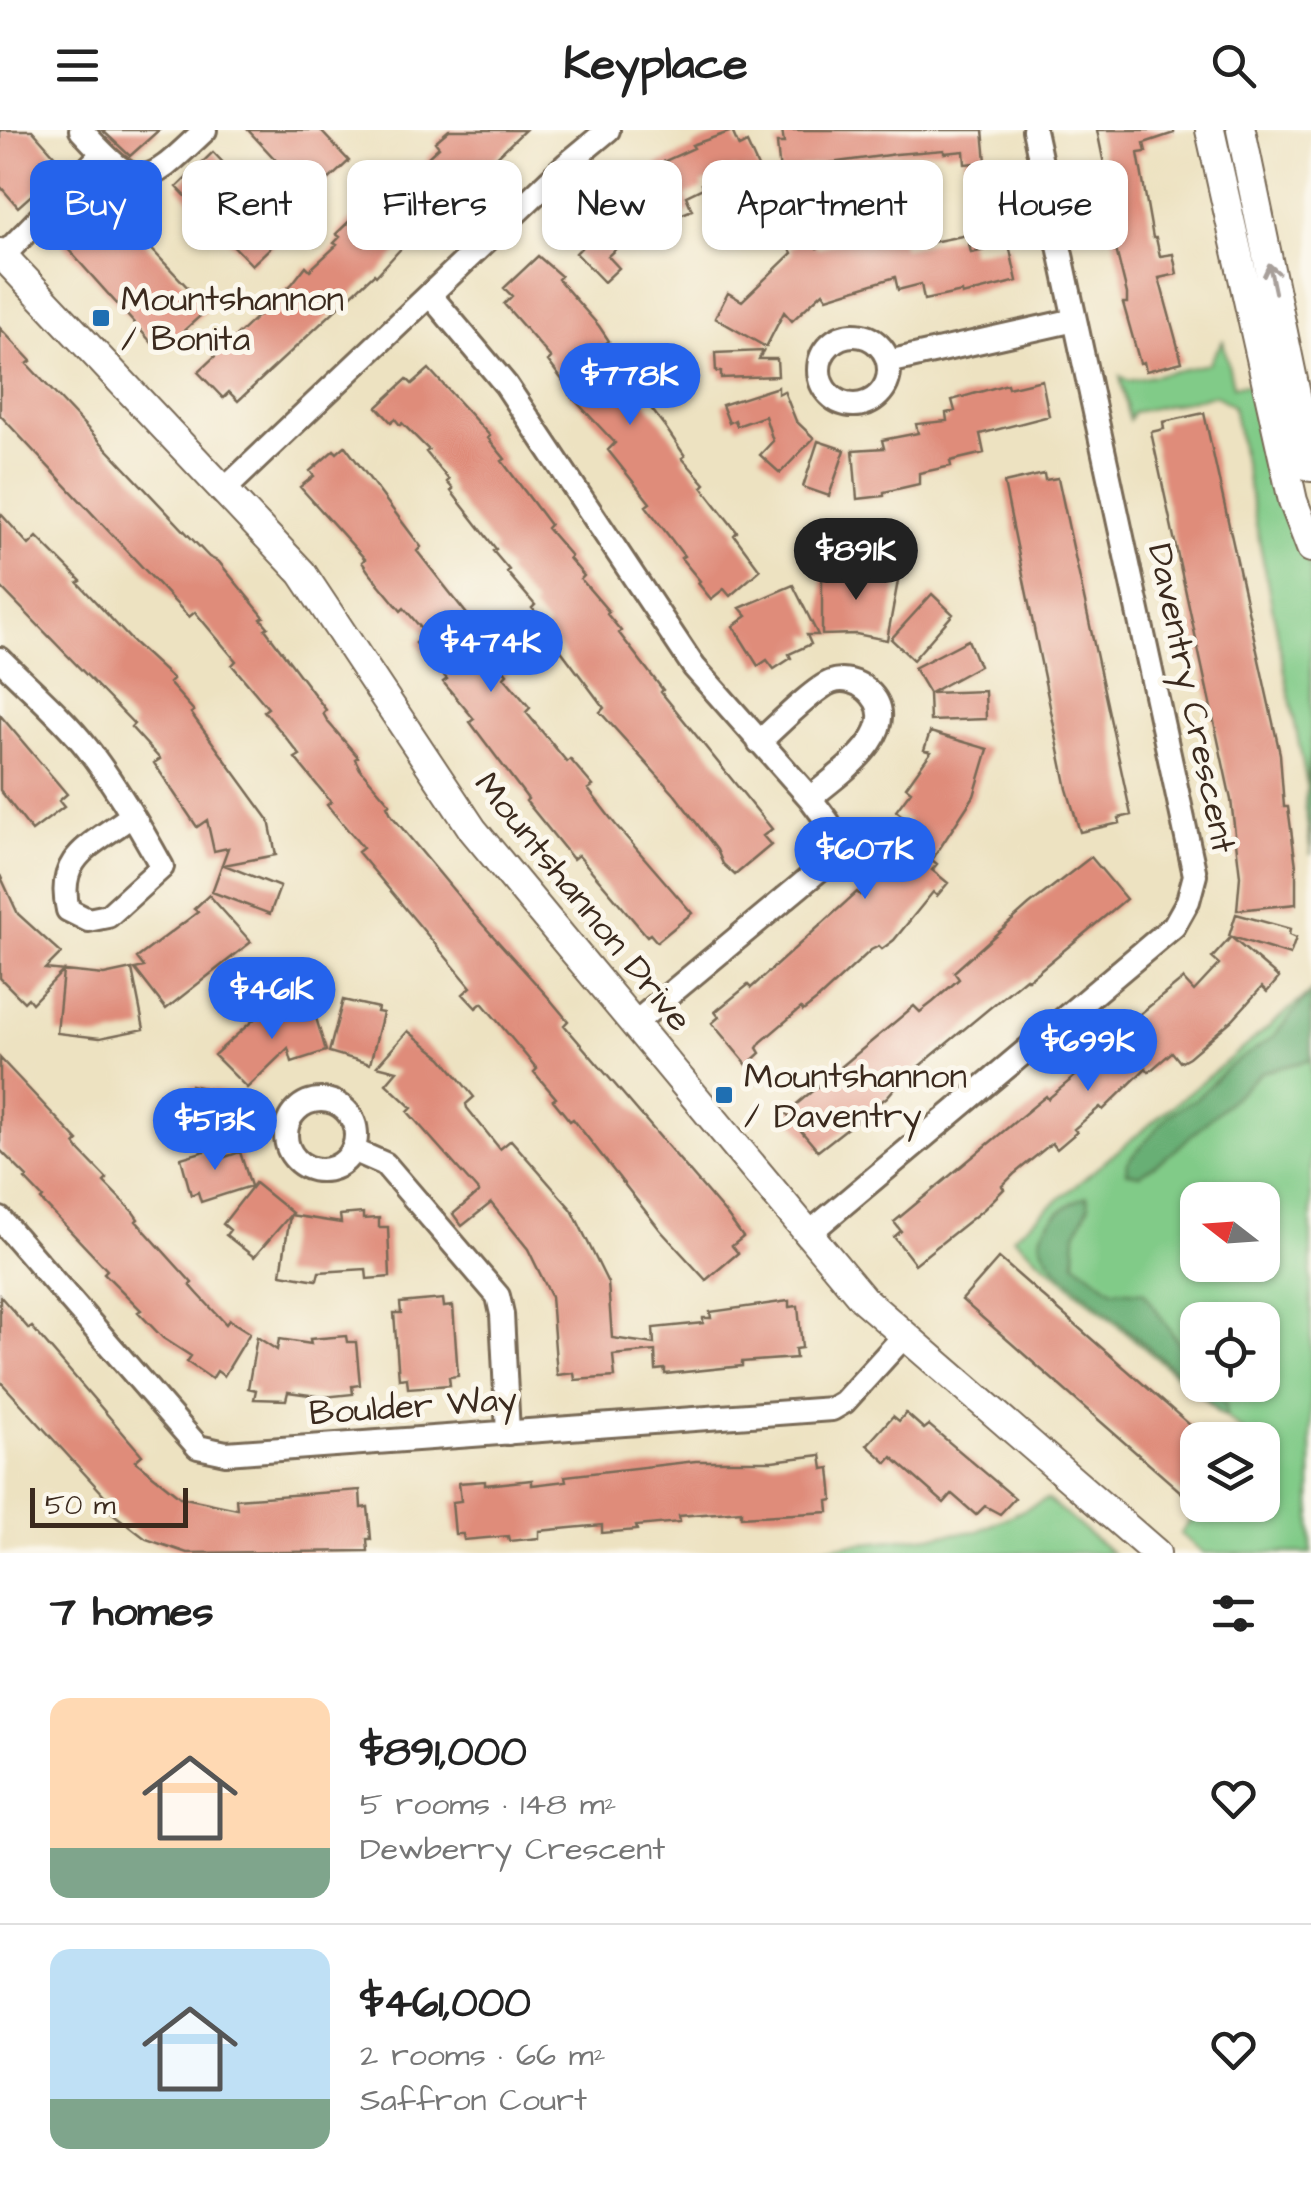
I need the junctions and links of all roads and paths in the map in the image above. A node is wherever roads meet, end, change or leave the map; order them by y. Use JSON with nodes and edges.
{"nodes":[{"id":1,"x":81,"y":130,"type":"edge"},
{"id":2,"x":205,"y":130,"type":"edge"},
{"id":3,"x":608,"y":130,"type":"edge"},
{"id":4,"x":1034,"y":130,"type":"edge"},
{"id":5,"x":1210,"y":130,"type":"edge"},
{"id":6,"x":1242,"y":130,"type":"edge"},
{"id":7,"x":102,"y":154,"type":"junction"},
{"id":8,"x":1,"y":256,"type":"edge"},
{"id":9,"x":430,"y":296,"type":"junction"},
{"id":10,"x":1075,"y":320,"type":"junction"},
{"id":11,"x":888,"y":362,"type":"dead end"},
{"id":12,"x":1289,"y":374,"type":"edge"},
{"id":13,"x":1311,"y":468,"type":"edge"},
{"id":14,"x":222,"y":492,"type":"junction"},
{"id":15,"x":1311,"y":548,"type":"edge"},
{"id":16,"x":0,"y":659,"type":"edge"},
{"id":17,"x":759,"y":742,"type":"junction"},
{"id":18,"x":810,"y":798,"type":"junction"},
{"id":19,"x":131,"y":816,"type":"junction"},
{"id":20,"x":634,"y":1024,"type":"junction"},
{"id":21,"x":353,"y":1150,"type":"dead end"},
{"id":22,"x":0,"y":1219,"type":"edge"},
{"id":23,"x":807,"y":1234,"type":"junction"},
{"id":24,"x":905,"y":1335,"type":"junction"},
{"id":25,"x":508,"y":1432,"type":"junction"},
{"id":26,"x":1156,"y":1553,"type":"edge"}],
"edges":[{"from":1,"to":7,"type":"street"},
{"from":2,"to":7,"type":"street"},
{"from":3,"to":9,"type":"street"},
{"from":4,"to":10,"type":"street","name":"Daventry Crescent"},
{"from":5,"to":12,"type":"street"},
{"from":12,"to":6,"type":"street","one_way":true},
{"from":7,"to":8,"type":"street"},
{"from":8,"to":14,"type":"street","name":"Mountshannon Drive"},
{"from":9,"to":14,"type":"street"},
{"from":9,"to":17,"type":"street"},
{"from":10,"to":11,"type":"street"},
{"from":10,"to":23,"type":"street","name":"Daventry Crescent"},
{"from":12,"to":13,"type":"street"},
{"from":12,"to":15,"type":"street"},
{"from":14,"to":20,"type":"street","name":"Mountshannon Drive"},
{"from":16,"to":19,"type":"street"},
{"from":17,"to":18,"type":"street"},
{"from":17,"to":18,"type":"street"},
{"from":18,"to":20,"type":"street"},
{"from":19,"to":19,"type":"street"},
{"from":20,"to":23,"type":"street","name":"Mountshannon Drive"},
{"from":21,"to":25,"type":"street"},
{"from":22,"to":25,"type":"street","name":"Boulder Way"},
{"from":23,"to":24,"type":"street","name":"Mountshannon Drive"},
{"from":24,"to":25,"type":"street","name":"Boulder Way"},
{"from":24,"to":26,"type":"street","name":"Mountshannon Drive"}]}
